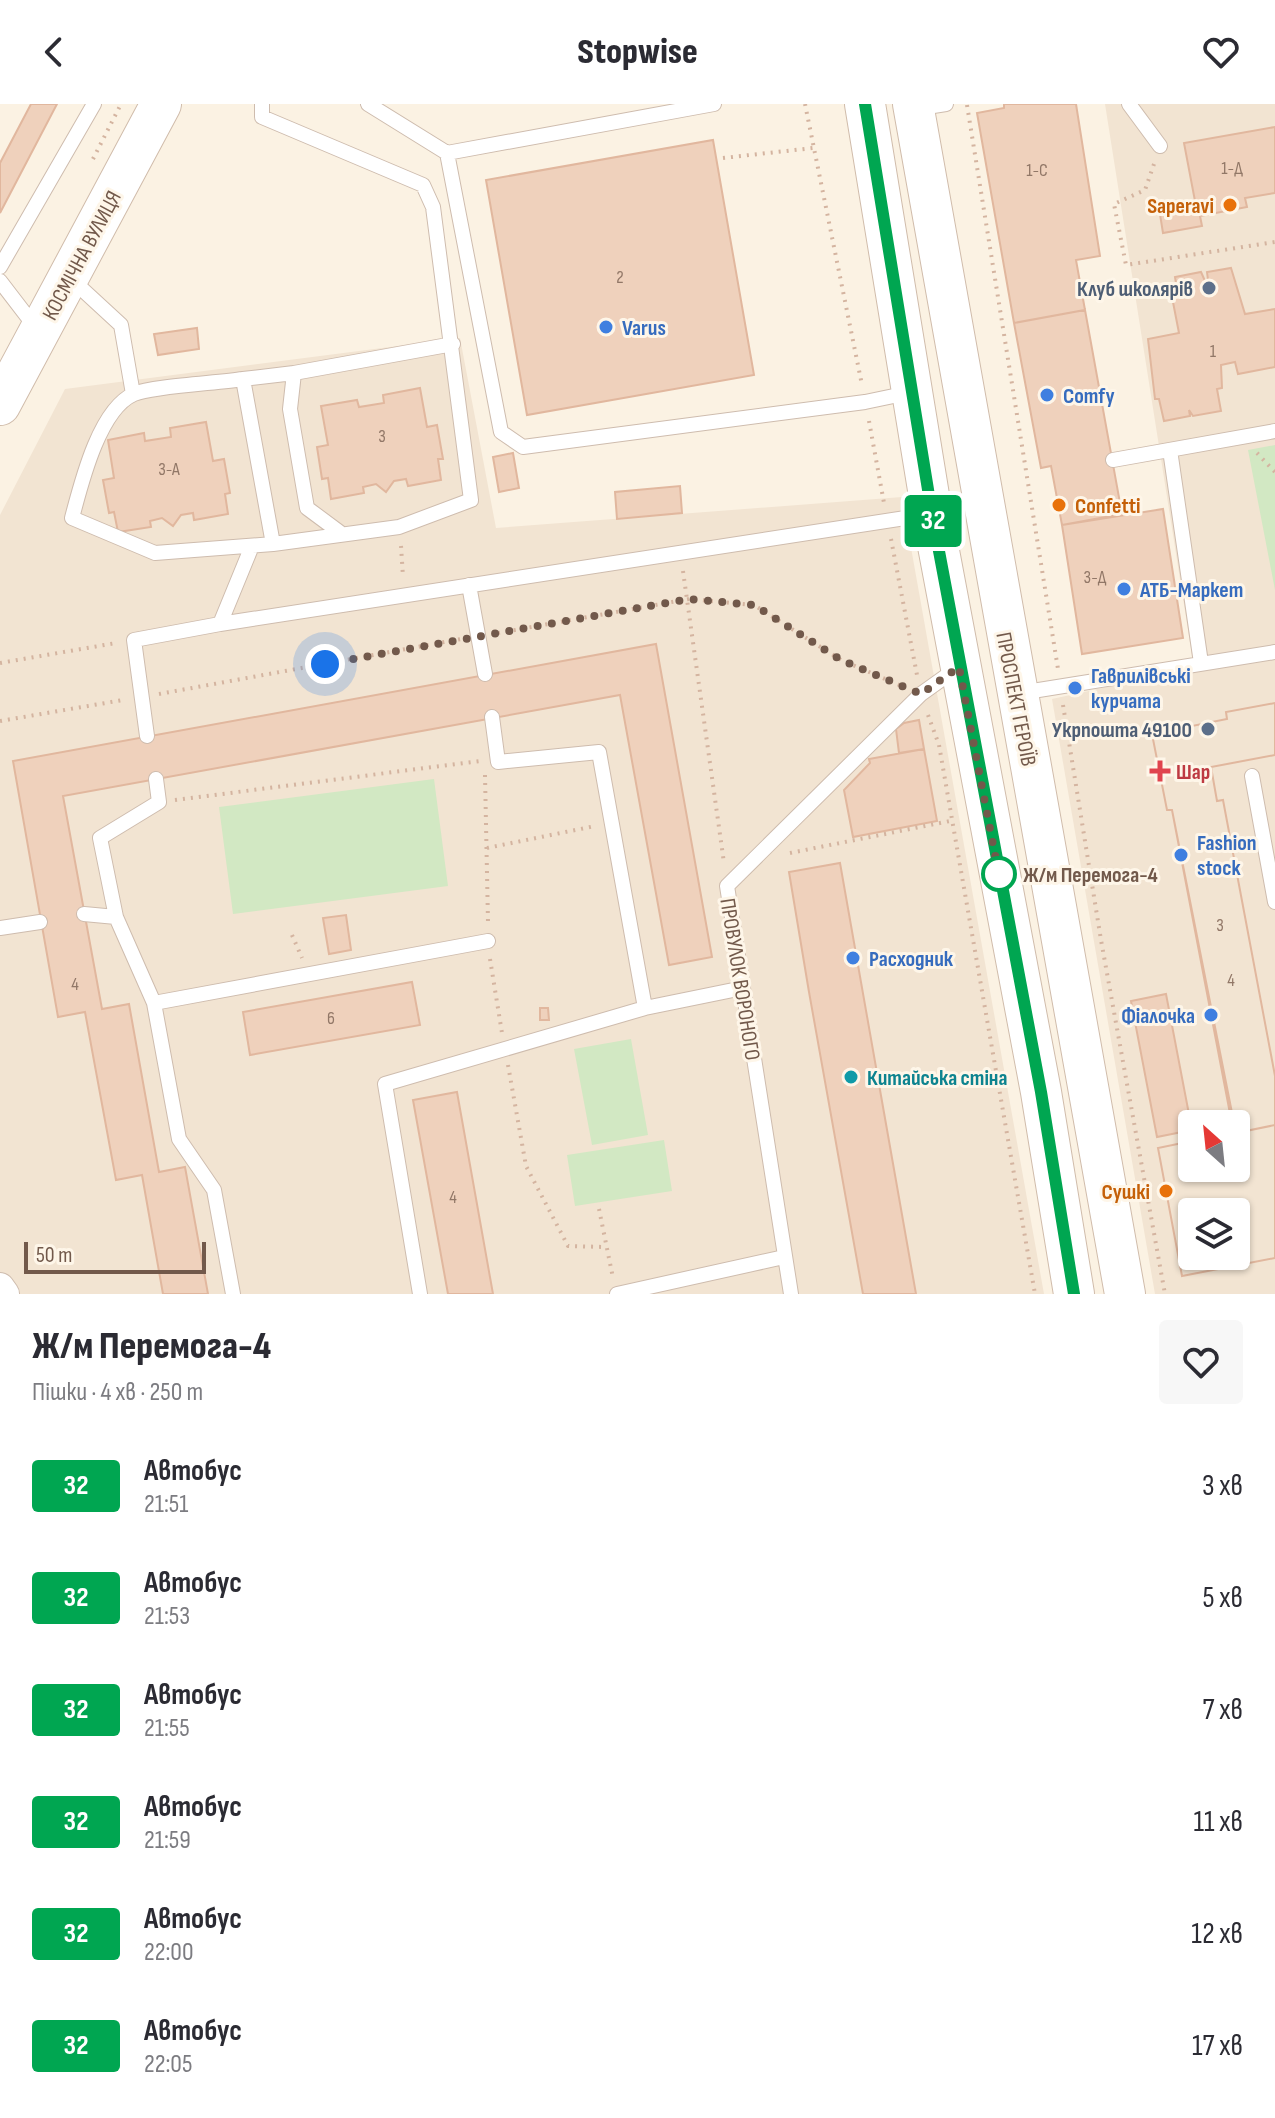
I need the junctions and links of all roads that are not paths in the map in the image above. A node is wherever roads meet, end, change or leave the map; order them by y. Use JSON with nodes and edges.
{"nodes":[{"id":1,"x":94,"y":104,"type":"edge"},
{"id":2,"x":161,"y":104,"type":"edge"},
{"id":3,"x":262,"y":104,"type":"edge"},
{"id":4,"x":368,"y":104,"type":"edge"},
{"id":5,"x":714,"y":104,"type":"edge"},
{"id":6,"x":865,"y":104,"type":"edge"},
{"id":7,"x":1129,"y":104,"type":"edge"},
{"id":8,"x":924,"y":106,"type":"edge"},
{"id":9,"x":1160,"y":146,"type":"road end"},
{"id":10,"x":447,"y":153,"type":"junction"},
{"id":11,"x":0,"y":267,"type":"edge"},
{"id":12,"x":69,"y":277,"type":"junction"},
{"id":13,"x":0,"y":281,"type":"edge"},
{"id":14,"x":40,"y":332,"type":"junction"},
{"id":15,"x":453,"y":344,"type":"junction"},
{"id":16,"x":294,"y":373,"type":"junction"},
{"id":17,"x":243,"y":379,"type":"junction"},
{"id":18,"x":913,"y":392,"type":"junction"},
{"id":19,"x":133,"y":394,"type":"junction"},
{"id":20,"x":0,"y":405,"type":"edge"},
{"id":21,"x":1275,"y":431,"type":"edge"},
{"id":22,"x":1170,"y":450,"type":"junction"},
{"id":23,"x":1113,"y":460,"type":"dead end"},
{"id":24,"x":932,"y":514,"type":"junction"},
{"id":25,"x":342,"y":534,"type":"junction"},
{"id":26,"x":273,"y":544,"type":"junction"},
{"id":27,"x":252,"y":546,"type":"junction"},
{"id":28,"x":469,"y":585,"type":"junction"},
{"id":29,"x":220,"y":624,"type":"junction"},
{"id":30,"x":1275,"y":652,"type":"edge"},
{"id":31,"x":1201,"y":663,"type":"junction"},
{"id":32,"x":485,"y":674,"type":"dead end"},
{"id":33,"x":963,"y":684,"type":"junction"},
{"id":34,"x":1016,"y":694,"type":"junction"},
{"id":35,"x":492,"y":717,"type":"dead end"},
{"id":36,"x":147,"y":736,"type":"dead end"},
{"id":37,"x":1252,"y":776,"type":"dead end"},
{"id":38,"x":156,"y":779,"type":"dead end"},
{"id":39,"x":1275,"y":902,"type":"edge"},
{"id":40,"x":84,"y":914,"type":"dead end"},
{"id":41,"x":116,"y":917,"type":"junction"},
{"id":42,"x":40,"y":922,"type":"dead end"},
{"id":43,"x":0,"y":928,"type":"edge"},
{"id":44,"x":488,"y":941,"type":"dead end"},
{"id":45,"x":743,"y":988,"type":"junction"},
{"id":46,"x":154,"y":1003,"type":"junction"},
{"id":47,"x":645,"y":1008,"type":"junction"},
{"id":48,"x":784,"y":1257,"type":"junction"},
{"id":49,"x":0,"y":1287,"type":"edge"},
{"id":50,"x":617,"y":1293,"type":"edge"},
{"id":51,"x":5,"y":1294,"type":"edge"},
{"id":52,"x":233,"y":1294,"type":"edge"},
{"id":53,"x":420,"y":1294,"type":"edge"},
{"id":54,"x":791,"y":1294,"type":"edge"},
{"id":55,"x":1074,"y":1294,"type":"edge"},
{"id":56,"x":1125,"y":1294,"type":"edge"}],
"edges":[{"from":1,"to":11,"type":"lane"},
{"from":2,"to":12,"type":"main road","name":"КОСМІЧНА ВУЛИЦЯ"},
{"from":3,"to":15,"type":"lane"},
{"from":4,"to":10,"type":"lane"},
{"from":5,"to":10,"type":"lane"},
{"from":6,"to":18,"type":"main road"},
{"from":7,"to":9,"type":"lane"},
{"from":8,"to":34,"type":"main road","name":"ПРОСПЕКТ ГЕРОЇВ"},
{"from":10,"to":18,"type":"lane"},
{"from":12,"to":14,"type":"main road","name":"КОСМІЧНА ВУЛИЦЯ"},
{"from":12,"to":19,"type":"lane"},
{"from":13,"to":14,"type":"lane"},
{"from":14,"to":20,"type":"main road","name":"КОСМІЧНА ВУЛИЦЯ"},
{"from":15,"to":16,"type":"lane"},
{"from":15,"to":25,"type":"lane"},
{"from":16,"to":17,"type":"lane"},
{"from":16,"to":25,"type":"lane"},
{"from":17,"to":19,"type":"lane"},
{"from":17,"to":26,"type":"lane"},
{"from":18,"to":24,"type":"main road"},
{"from":19,"to":27,"type":"lane"},
{"from":21,"to":22,"type":"lane"},
{"from":22,"to":23,"type":"lane"},
{"from":22,"to":31,"type":"lane"},
{"from":24,"to":28,"type":"lane"},
{"from":24,"to":33,"type":"main road"},
{"from":25,"to":26,"type":"lane"},
{"from":26,"to":27,"type":"lane"},
{"from":27,"to":29,"type":"lane"},
{"from":28,"to":29,"type":"lane"},
{"from":28,"to":32,"type":"lane"},
{"from":29,"to":36,"type":"lane"},
{"from":30,"to":31,"type":"lane"},
{"from":31,"to":34,"type":"lane"},
{"from":33,"to":34,"type":"main road"},
{"from":33,"to":45,"type":"lane","name":"ПРОВУЛОК ВОРОНОГО"},
{"from":33,"to":55,"type":"main road"},
{"from":34,"to":56,"type":"main road","name":"ПРОСПЕКТ ГЕРОЇВ"},
{"from":35,"to":47,"type":"lane"},
{"from":37,"to":39,"type":"lane"},
{"from":38,"to":41,"type":"lane"},
{"from":40,"to":41,"type":"lane"},
{"from":41,"to":46,"type":"lane"},
{"from":42,"to":43,"type":"lane"},
{"from":44,"to":46,"type":"lane"},
{"from":45,"to":47,"type":"lane"},
{"from":45,"to":48,"type":"lane","name":"ПРОВУЛОК ВОРОНОГО"},
{"from":46,"to":52,"type":"lane"},
{"from":47,"to":53,"type":"lane"},
{"from":48,"to":50,"type":"lane"},
{"from":48,"to":54,"type":"lane","name":"ПРОВУЛОК ВОРОНОГО"},
{"from":49,"to":51,"type":"street"}]}
